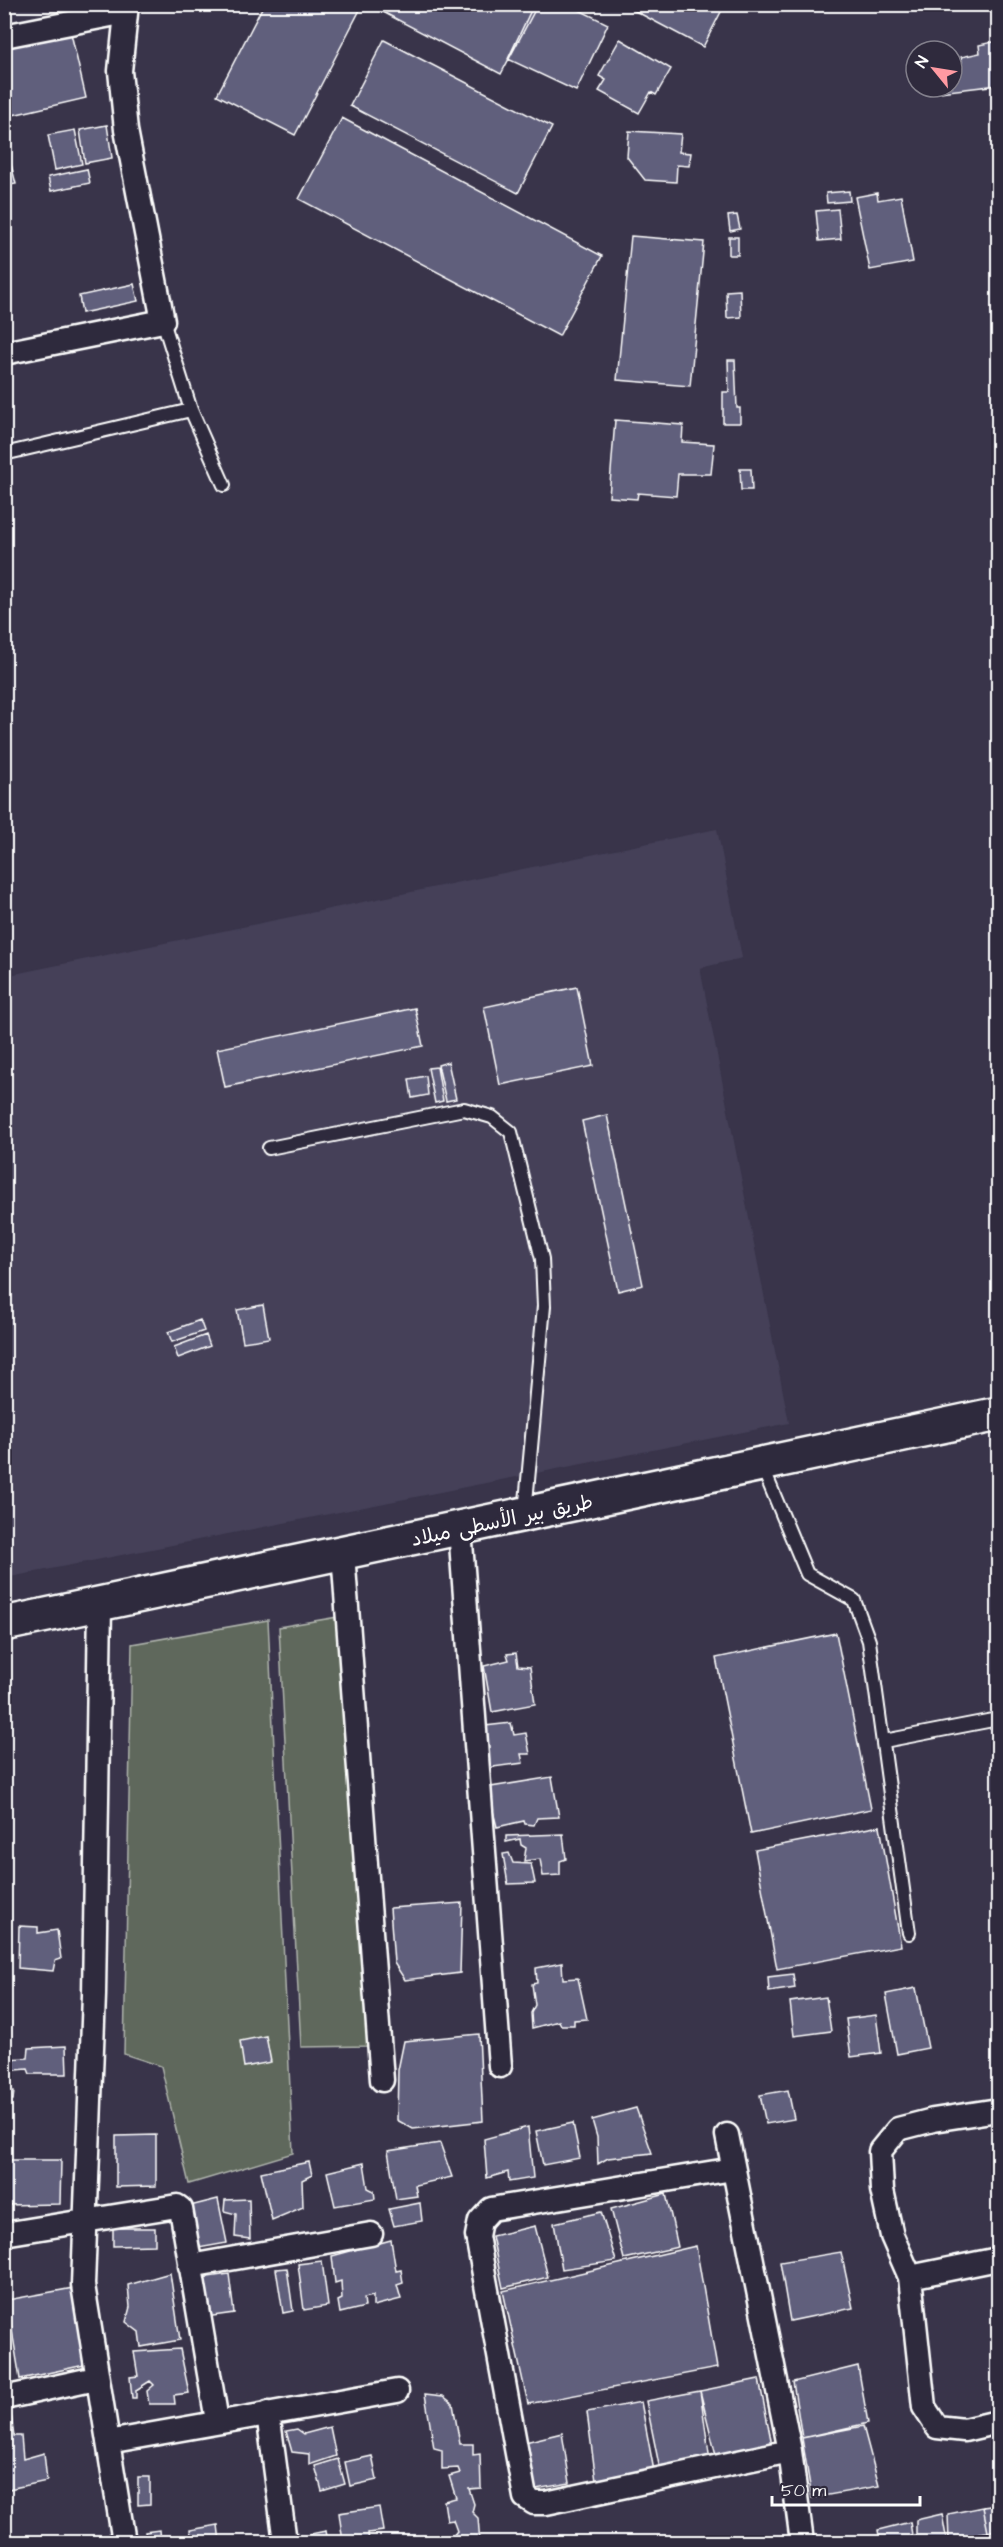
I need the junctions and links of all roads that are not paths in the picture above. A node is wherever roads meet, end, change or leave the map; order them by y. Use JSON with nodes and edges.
{"nodes":[{"id":1,"x":127,"y":8,"type":"edge"},
{"id":2,"x":4,"y":36,"type":"edge"},
{"id":3,"x":163,"y":321,"type":"junction"},
{"id":4,"x":4,"y":353,"type":"edge"},
{"id":5,"x":191,"y":410,"type":"junction"},
{"id":6,"x":4,"y":454,"type":"edge"},
{"id":7,"x":224,"y":485,"type":"dead end"},
{"id":8,"x":269,"y":1148,"type":"dead end"},
{"id":9,"x":999,"y":1414,"type":"edge"},
{"id":10,"x":762,"y":1466,"type":"junction"},
{"id":11,"x":525,"y":1514,"type":"junction"},
{"id":12,"x":460,"y":1529,"type":"junction"},
{"id":13,"x":343,"y":1553,"type":"junction"},
{"id":14,"x":100,"y":1604,"type":"junction"},
{"id":15,"x":4,"y":1624,"type":"edge"},
{"id":16,"x":999,"y":1719,"type":"edge"},
{"id":17,"x":884,"y":1741,"type":"junction"},
{"id":18,"x":909,"y":1933,"type":"dead end"},
{"id":19,"x":500,"y":2066,"type":"dead end"},
{"id":20,"x":382,"y":2080,"type":"dead end"},
{"id":21,"x":999,"y":2110,"type":"edge"},
{"id":22,"x":727,"y":2135,"type":"dead end"},
{"id":23,"x":733,"y":2169,"type":"junction"},
{"id":24,"x":84,"y":2221,"type":"junction"},
{"id":25,"x":4,"y":2234,"type":"edge"},
{"id":26,"x":370,"y":2234,"type":"dead end"},
{"id":27,"x":999,"y":2259,"type":"edge"},
{"id":28,"x":190,"y":2266,"type":"junction"},
{"id":29,"x":910,"y":2277,"type":"junction"},
{"id":30,"x":96,"y":2378,"type":"junction"},
{"id":31,"x":397,"y":2391,"type":"dead end"},
{"id":32,"x":4,"y":2398,"type":"edge"},
{"id":33,"x":268,"y":2413,"type":"junction"},
{"id":34,"x":217,"y":2421,"type":"junction"},
{"id":35,"x":999,"y":2422,"type":"edge"},
{"id":36,"x":108,"y":2442,"type":"junction"},
{"id":37,"x":790,"y":2451,"type":"junction"},
{"id":38,"x":124,"y":2542,"type":"edge"},
{"id":39,"x":285,"y":2542,"type":"edge"},
{"id":40,"x":802,"y":2542,"type":"edge"}],
"edges":[{"from":1,"to":2,"type":"street"},
{"from":1,"to":3,"type":"street"},
{"from":3,"to":4,"type":"street"},
{"from":3,"to":5,"type":"lane"},
{"from":5,"to":6,"type":"lane"},
{"from":5,"to":7,"type":"lane"},
{"from":8,"to":11,"type":"lane"},
{"from":9,"to":10,"type":"main road","name":"طريق بير الأسطى ميلاد"},
{"from":10,"to":11,"type":"main road","name":"طريق بير الأسطى ميلاد"},
{"from":10,"to":17,"type":"lane"},
{"from":11,"to":12,"type":"main road","name":"طريق بير الأسطى ميلاد"},
{"from":12,"to":13,"type":"main road","name":"طريق بير الأسطى ميلاد"},
{"from":12,"to":19,"type":"street"},
{"from":13,"to":14,"type":"main road","name":"طريق بير الأسطى ميلاد"},
{"from":13,"to":20,"type":"street"},
{"from":14,"to":15,"type":"main road","name":"طريق بير الأسطى ميلاد"},
{"from":14,"to":24,"type":"street"},
{"from":16,"to":17,"type":"lane"},
{"from":17,"to":18,"type":"lane"},
{"from":21,"to":29,"type":"street"},
{"from":22,"to":23,"type":"street"},
{"from":23,"to":37,"type":"street"},
{"from":23,"to":37,"type":"street"},
{"from":24,"to":25,"type":"street"},
{"from":24,"to":28,"type":"street"},
{"from":24,"to":30,"type":"street"},
{"from":26,"to":28,"type":"street"},
{"from":27,"to":29,"type":"street"},
{"from":28,"to":34,"type":"street"},
{"from":29,"to":35,"type":"street"},
{"from":30,"to":32,"type":"street"},
{"from":30,"to":36,"type":"street"},
{"from":31,"to":33,"type":"street"},
{"from":33,"to":34,"type":"street"},
{"from":33,"to":39,"type":"street"},
{"from":34,"to":36,"type":"street"},
{"from":36,"to":38,"type":"street"},
{"from":37,"to":40,"type":"street"}]}
